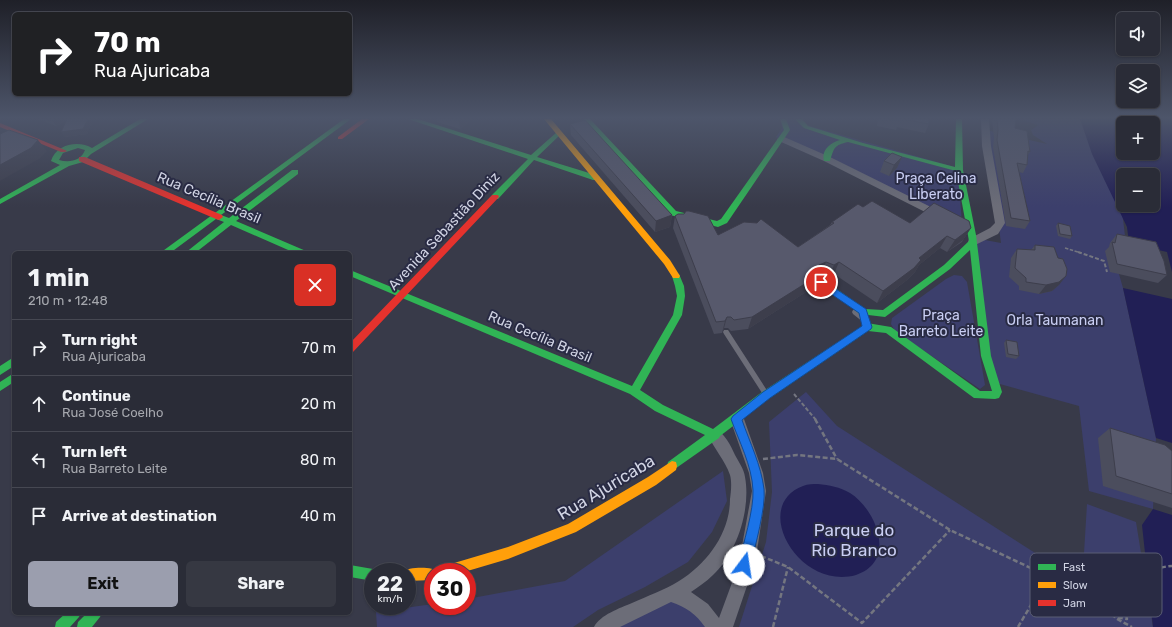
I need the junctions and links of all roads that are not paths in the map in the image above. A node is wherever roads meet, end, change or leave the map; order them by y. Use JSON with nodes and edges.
{"nodes":[{"id":1,"x":56,"y":148,"type":"edge"},
{"id":2,"x":71,"y":148,"type":"edge"},
{"id":3,"x":88,"y":148,"type":"edge"},
{"id":4,"x":96,"y":148,"type":"edge"},
{"id":5,"x":308,"y":148,"type":"edge"},
{"id":6,"x":500,"y":148,"type":"edge"},
{"id":7,"x":536,"y":148,"type":"edge"},
{"id":8,"x":571,"y":148,"type":"edge"},
{"id":9,"x":613,"y":148,"type":"edge"},
{"id":10,"x":776,"y":148,"type":"edge"},
{"id":11,"x":803,"y":148,"type":"edge"},
{"id":12,"x":829,"y":148,"type":"edge"},
{"id":13,"x":879,"y":148,"type":"edge"},
{"id":14,"x":959,"y":148,"type":"edge"},
{"id":15,"x":987,"y":148,"type":"edge"},
{"id":16,"x":63,"y":151,"type":"junction"},
{"id":17,"x":90,"y":152,"type":"junction"},
{"id":18,"x":527,"y":157,"type":"junction"},
{"id":19,"x":82,"y":159,"type":"junction"},
{"id":20,"x":828,"y":159,"type":"junction"},
{"id":21,"x":67,"y":164,"type":"junction"},
{"id":22,"x":302,"y":167,"type":"dead end"},
{"id":23,"x":959,"y":170,"type":"junction"},
{"id":24,"x":596,"y":178,"type":"junction"},
{"id":25,"x":0,"y":202,"type":"edge"},
{"id":26,"x":216,"y":215,"type":"junction"},
{"id":27,"x":949,"y":220,"type":"edge"},
{"id":28,"x":230,"y":222,"type":"junction"},
{"id":29,"x":961,"y":226,"type":"edge"},
{"id":30,"x":973,"y":237,"type":"junction"},
{"id":31,"x":167,"y":251,"type":"edge"},
{"id":32,"x":192,"y":251,"type":"edge"},
{"id":33,"x":298,"y":251,"type":"edge"},
{"id":34,"x":947,"y":267,"type":"junction"},
{"id":35,"x":959,"y":270,"type":"dead end"},
{"id":36,"x":352,"y":274,"type":"edge"},
{"id":37,"x":968,"y":275,"type":"dead end"},
{"id":38,"x":819,"y":284,"type":"edge"},
{"id":39,"x":978,"y":286,"type":"junction"},
{"id":40,"x":399,"y":293,"type":"junction"},
{"id":41,"x":885,"y":314,"type":"junction"},
{"id":42,"x":865,"y":319,"type":"junction"},
{"id":43,"x":888,"y":330,"type":"junction"},
{"id":44,"x":726,"y":332,"type":"edge"},
{"id":45,"x":352,"y":334,"type":"edge"},
{"id":46,"x":352,"y":347,"type":"edge"},
{"id":47,"x":12,"y":362,"type":"edge"},
{"id":48,"x":0,"y":371,"type":"edge"},
{"id":49,"x":0,"y":375,"type":"edge"},
{"id":50,"x":12,"y":380,"type":"edge"},
{"id":51,"x":0,"y":387,"type":"edge"},
{"id":52,"x":634,"y":391,"type":"junction"},
{"id":53,"x":766,"y":395,"type":"junction"},
{"id":54,"x":737,"y":419,"type":"junction"},
{"id":55,"x":715,"y":434,"type":"junction"},
{"id":56,"x":476,"y":563,"type":"edge"},
{"id":57,"x":352,"y":571,"type":"edge"},
{"id":58,"x":364,"y":573,"type":"edge"},
{"id":59,"x":672,"y":594,"type":"junction"},
{"id":60,"x":73,"y":615,"type":"edge"},
{"id":61,"x":94,"y":615,"type":"edge"},
{"id":62,"x":61,"y":627,"type":"edge"},
{"id":63,"x":83,"y":627,"type":"edge"},
{"id":64,"x":602,"y":627,"type":"edge"},
{"id":65,"x":714,"y":627,"type":"edge"},
{"id":66,"x":724,"y":627,"type":"edge"}],
"edges":[{"from":1,"to":16,"type":"street"},
{"from":2,"to":16,"type":"street"},
{"from":3,"to":17,"type":"street"},
{"from":4,"to":17,"type":"street"},
{"from":5,"to":26,"type":"street"},
{"from":6,"to":18,"type":"street"},
{"from":7,"to":18,"type":"street","name":"Avenida Sebastião Diniz"},
{"from":8,"to":24,"type":"street"},
{"from":9,"to":10,"type":"street"},
{"from":11,"to":20,"type":"street"},
{"from":12,"to":20,"type":"street"},
{"from":13,"to":23,"type":"street"},
{"from":14,"to":23,"type":"street"},
{"from":15,"to":30,"type":"street"},
{"from":16,"to":21,"type":"street"},
{"from":17,"to":19,"type":"street"},
{"from":18,"to":24,"type":"street"},
{"from":18,"to":40,"type":"street","name":"Avenida Sebastião Diniz"},
{"from":19,"to":21,"type":"street"},
{"from":19,"to":26,"type":"street","name":"Rua Cecília Brasil"},
{"from":20,"to":27,"type":"street"},
{"from":21,"to":25,"type":"street"},
{"from":22,"to":28,"type":"street"},
{"from":23,"to":30,"type":"street"},
{"from":24,"to":52,"type":"street"},
{"from":26,"to":28,"type":"street","name":"Rua Cecília Brasil"},
{"from":26,"to":31,"type":"street"},
{"from":28,"to":32,"type":"street"},
{"from":28,"to":33,"type":"street","name":"Rua Cecília Brasil"},
{"from":29,"to":30,"type":"street"},
{"from":30,"to":34,"type":"street"},
{"from":30,"to":39,"type":"street"},
{"from":34,"to":35,"type":"street"},
{"from":34,"to":41,"type":"street"},
{"from":36,"to":40,"type":"street","name":"Rua Cecília Brasil"},
{"from":37,"to":39,"type":"street"},
{"from":38,"to":42,"type":"street"},
{"from":39,"to":43,"type":"street"},
{"from":40,"to":45,"type":"street","name":"Avenida Sebastião Diniz"},
{"from":40,"to":46,"type":"street","name":"Avenida Sebastião Diniz"},
{"from":40,"to":52,"type":"street","name":"Rua Cecília Brasil"},
{"from":41,"to":42,"type":"street"},
{"from":41,"to":43,"type":"street"},
{"from":42,"to":43,"type":"street"},
{"from":42,"to":53,"type":"street","name":"Rua Ajuricaba"},
{"from":44,"to":53,"type":"lane"},
{"from":47,"to":48,"type":"street"},
{"from":49,"to":50,"type":"street"},
{"from":50,"to":51,"type":"street"},
{"from":52,"to":55,"type":"street","name":"Rua Cecília Brasil"},
{"from":53,"to":54,"type":"street","name":"Rua Ajuricaba"},
{"from":54,"to":55,"type":"street","name":"Rua Ajuricaba"},
{"from":54,"to":66,"type":"street"},
{"from":55,"to":56,"type":"street","name":"Rua Ajuricaba"},
{"from":55,"to":59,"type":"street"},
{"from":57,"to":58,"type":"street"},
{"from":59,"to":64,"type":"street"},
{"from":59,"to":65,"type":"street"},
{"from":60,"to":62,"type":"street"},
{"from":61,"to":63,"type":"street"}]}
